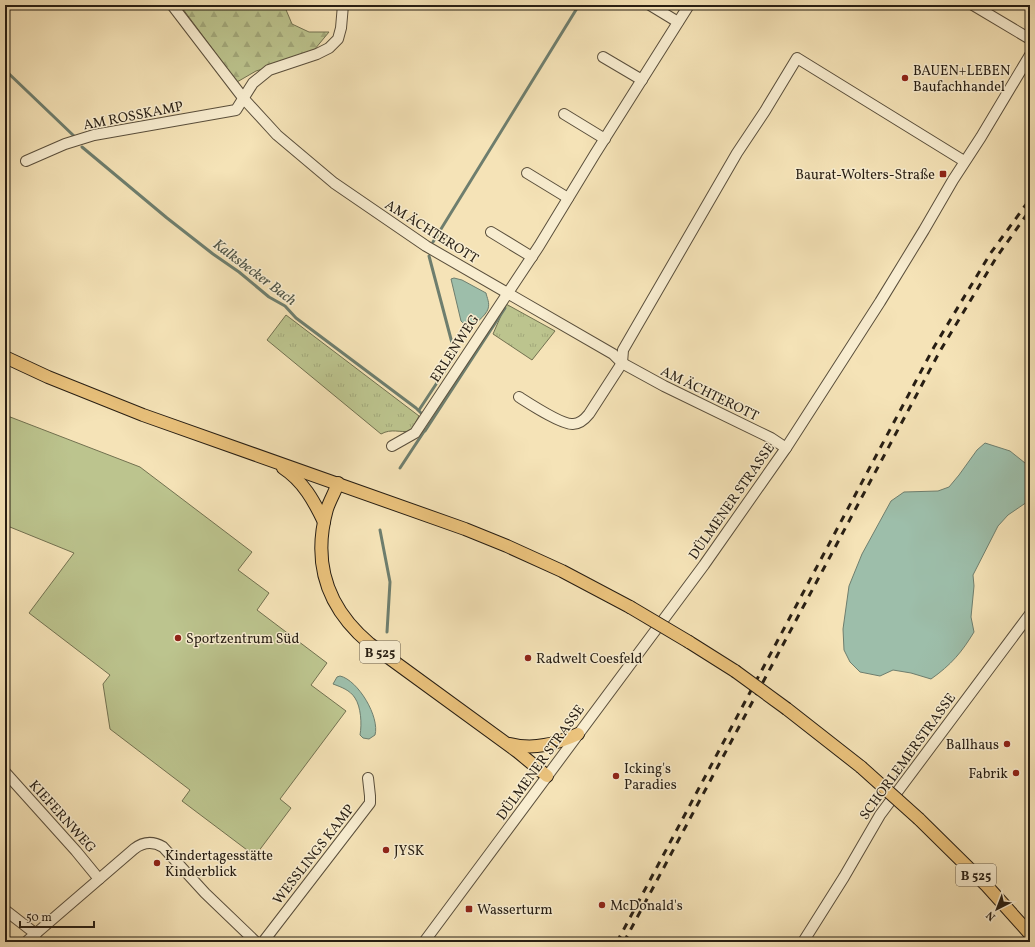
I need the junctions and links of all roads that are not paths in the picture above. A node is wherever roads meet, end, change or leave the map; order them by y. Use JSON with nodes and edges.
{"nodes":[{"id":1,"x":172,"y":5,"type":"edge"},
{"id":2,"x":343,"y":5,"type":"edge"},
{"id":3,"x":650,"y":5,"type":"edge"},
{"id":4,"x":689,"y":5,"type":"edge"},
{"id":5,"x":973,"y":5,"type":"edge"},
{"id":6,"x":678,"y":22,"type":"junction"},
{"id":7,"x":1030,"y":39,"type":"edge"},
{"id":8,"x":1030,"y":55,"type":"edge"},
{"id":9,"x":603,"y":57,"type":"dead end"},
{"id":10,"x":642,"y":80,"type":"junction"},
{"id":11,"x":244,"y":99,"type":"junction"},
{"id":12,"x":564,"y":114,"type":"dead end"},
{"id":13,"x":605,"y":139,"type":"junction"},
{"id":14,"x":26,"y":161,"type":"dead end"},
{"id":15,"x":964,"y":161,"type":"junction"},
{"id":16,"x":527,"y":173,"type":"dead end"},
{"id":17,"x":568,"y":198,"type":"junction"},
{"id":18,"x":492,"y":232,"type":"dead end"},
{"id":19,"x":532,"y":257,"type":"junction"},
{"id":20,"x":508,"y":293,"type":"junction"},
{"id":21,"x":5,"y":357,"type":"edge"},
{"id":22,"x":622,"y":363,"type":"junction"},
{"id":23,"x":519,"y":398,"type":"dead end"},
{"id":24,"x":392,"y":446,"type":"dead end"},
{"id":25,"x":786,"y":448,"type":"junction"},
{"id":26,"x":273,"y":461,"type":"junction"},
{"id":27,"x":338,"y":484,"type":"junction"},
{"id":28,"x":324,"y":522,"type":"junction"},
{"id":29,"x":1030,"y":614,"type":"edge"},
{"id":30,"x":578,"y":734,"type":"junction"},
{"id":31,"x":503,"y":742,"type":"junction"},
{"id":32,"x":5,"y":772,"type":"edge"},
{"id":33,"x":547,"y":776,"type":"junction"},
{"id":34,"x":368,"y":778,"type":"dead end"},
{"id":35,"x":99,"y":879,"type":"junction"},
{"id":36,"x":5,"y":910,"type":"edge"},
{"id":37,"x":36,"y":934,"type":"junction"},
{"id":38,"x":1030,"y":934,"type":"edge"},
{"id":39,"x":26,"y":942,"type":"edge"},
{"id":40,"x":256,"y":942,"type":"edge"},
{"id":41,"x":263,"y":942,"type":"edge"},
{"id":42,"x":424,"y":942,"type":"edge"},
{"id":43,"x":803,"y":942,"type":"edge"}],
"edges":[{"from":1,"to":11,"type":"street","name":"AM ÄCHTEROTT"},
{"from":2,"to":11,"type":"street"},
{"from":3,"to":6,"type":"street"},
{"from":4,"to":6,"type":"street","name":"ERLENWEG"},
{"from":5,"to":7,"type":"street"},
{"from":6,"to":10,"type":"street","name":"ERLENWEG"},
{"from":8,"to":15,"type":"street","name":"DÜLMENER STRASSE"},
{"from":9,"to":10,"type":"street"},
{"from":10,"to":13,"type":"street","name":"ERLENWEG"},
{"from":11,"to":14,"type":"street","name":"AM ROSSKAMP"},
{"from":11,"to":20,"type":"street","name":"AM ÄCHTEROTT"},
{"from":12,"to":13,"type":"street"},
{"from":13,"to":17,"type":"street","name":"ERLENWEG"},
{"from":15,"to":22,"type":"street"},
{"from":15,"to":25,"type":"street","name":"DÜLMENER STRASSE"},
{"from":16,"to":17,"type":"street"},
{"from":17,"to":19,"type":"street","name":"ERLENWEG"},
{"from":18,"to":19,"type":"street"},
{"from":19,"to":20,"type":"street","name":"ERLENWEG"},
{"from":20,"to":22,"type":"street","name":"AM ÄCHTEROTT"},
{"from":20,"to":24,"type":"street","name":"ERLENWEG"},
{"from":21,"to":26,"type":"main road","number":"B 525"},
{"from":22,"to":23,"type":"street"},
{"from":22,"to":25,"type":"street","name":"AM ÄCHTEROTT"},
{"from":25,"to":30,"type":"street","name":"DÜLMENER STRASSE"},
{"from":26,"to":27,"type":"main road","number":"B 525"},
{"from":26,"to":28,"type":"main road"},
{"from":27,"to":28,"type":"main road","number":"B 525"},
{"from":27,"to":38,"type":"main road","number":"B 525","bridge":true},
{"from":28,"to":31,"type":"main road","number":"B 525"},
{"from":29,"to":43,"type":"street","name":"SCHORLEMERSTRASSE"},
{"from":30,"to":31,"type":"main road"},
{"from":30,"to":33,"type":"street","name":"DÜLMENER STRASSE"},
{"from":31,"to":33,"type":"main road","number":"B 525"},
{"from":32,"to":35,"type":"street","name":"KIEFERNWEG"},
{"from":33,"to":42,"type":"street","name":"DÜLMENER STRASSE"},
{"from":34,"to":41,"type":"street","name":"WESSLINGS KAMP"},
{"from":35,"to":37,"type":"street"},
{"from":35,"to":40,"type":"street"},
{"from":36,"to":37,"type":"street"},
{"from":37,"to":39,"type":"street"}]}
